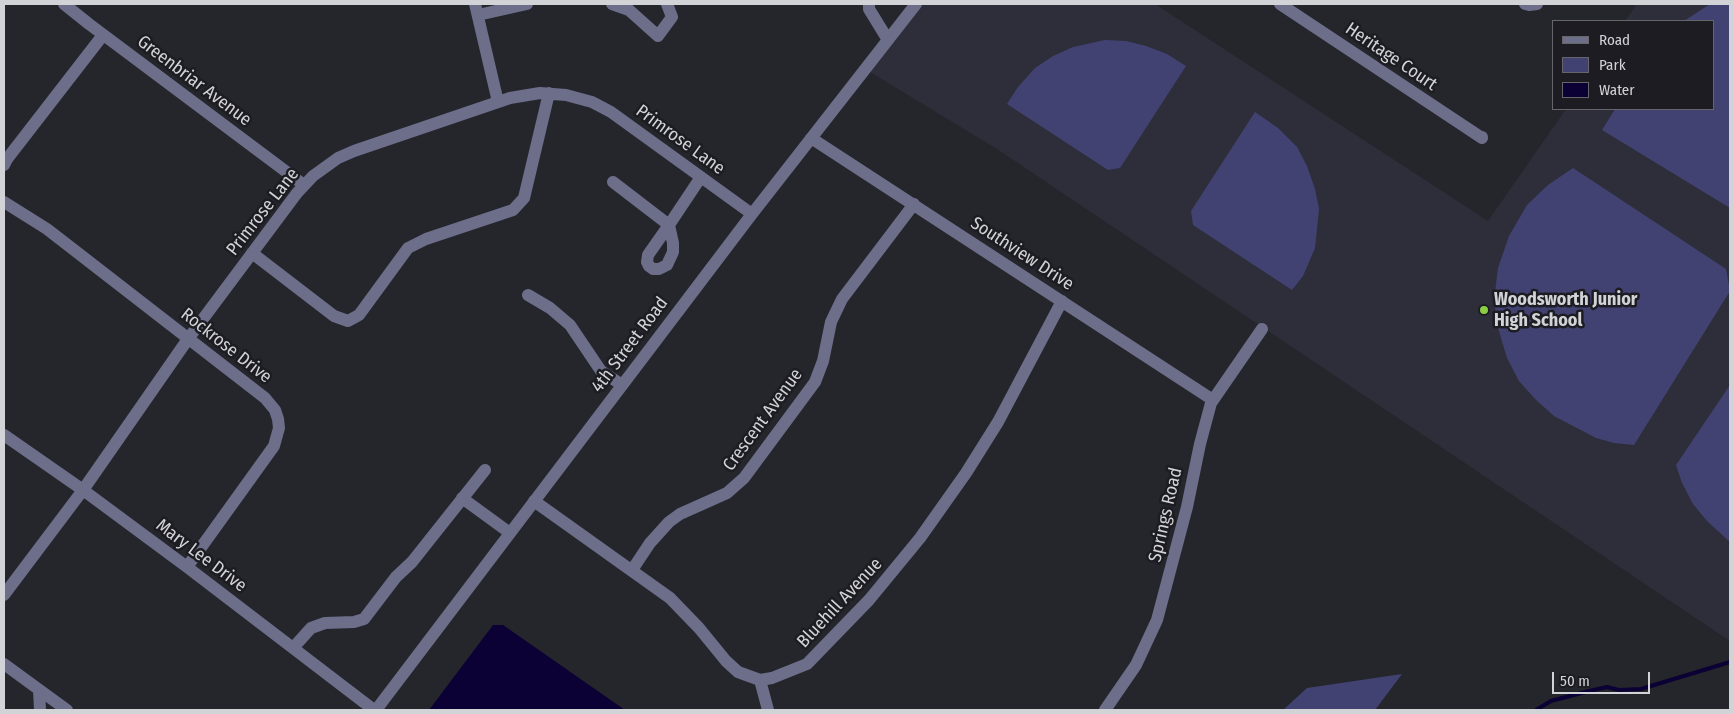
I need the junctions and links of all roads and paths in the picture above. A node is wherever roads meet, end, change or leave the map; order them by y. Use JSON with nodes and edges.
{"nodes":[{"id":1,"x":64,"y":4,"type":"edge"},
{"id":2,"x":527,"y":4,"type":"edge"},
{"id":3,"x":612,"y":4,"type":"edge"},
{"id":4,"x":667,"y":4,"type":"edge"},
{"id":5,"x":869,"y":4,"type":"edge"},
{"id":6,"x":916,"y":4,"type":"edge"},
{"id":7,"x":1280,"y":4,"type":"edge"},
{"id":8,"x":1525,"y":4,"type":"edge"},
{"id":9,"x":1537,"y":4,"type":"edge"},
{"id":10,"x":477,"y":9,"type":"edge"},
{"id":11,"x":104,"y":35,"type":"junction"},
{"id":12,"x":888,"y":40,"type":"junction"},
{"id":13,"x":549,"y":93,"type":"junction"},
{"id":14,"x":498,"y":102,"type":"junction"},
{"id":15,"x":1482,"y":137,"type":"dead end"},
{"id":16,"x":811,"y":138,"type":"junction"},
{"id":17,"x":4,"y":165,"type":"edge"},
{"id":18,"x":701,"y":177,"type":"junction"},
{"id":19,"x":613,"y":182,"type":"dead end"},
{"id":20,"x":304,"y":185,"type":"junction"},
{"id":21,"x":4,"y":202,"type":"edge"},
{"id":22,"x":914,"y":204,"type":"junction"},
{"id":23,"x":752,"y":214,"type":"junction"},
{"id":24,"x":252,"y":253,"type":"junction"},
{"id":25,"x":528,"y":294,"type":"dead end"},
{"id":26,"x":1062,"y":301,"type":"junction"},
{"id":27,"x":1262,"y":330,"type":"dead end"},
{"id":28,"x":188,"y":339,"type":"junction"},
{"id":29,"x":622,"y":385,"type":"junction"},
{"id":30,"x":1214,"y":400,"type":"junction"},
{"id":31,"x":4,"y":435,"type":"edge"},
{"id":32,"x":485,"y":470,"type":"dead end"},
{"id":33,"x":83,"y":490,"type":"junction"},
{"id":34,"x":462,"y":498,"type":"junction"},
{"id":35,"x":534,"y":501,"type":"junction"},
{"id":36,"x":510,"y":533,"type":"junction"},
{"id":37,"x":187,"y":567,"type":"junction"},
{"id":38,"x":632,"y":570,"type":"junction"},
{"id":39,"x":4,"y":595,"type":"edge"},
{"id":40,"x":293,"y":648,"type":"junction"},
{"id":41,"x":4,"y":664,"type":"edge"},
{"id":42,"x":760,"y":680,"type":"junction"},
{"id":43,"x":39,"y":690,"type":"junction"},
{"id":44,"x":40,"y":710,"type":"edge"},
{"id":45,"x":67,"y":710,"type":"edge"},
{"id":46,"x":375,"y":710,"type":"edge"},
{"id":47,"x":768,"y":710,"type":"edge"},
{"id":48,"x":1105,"y":710,"type":"edge"}],
"edges":[{"from":1,"to":11,"type":"street","name":"Greenbriar Avenue"},
{"from":2,"to":10,"type":"street"},
{"from":3,"to":4,"type":"street"},
{"from":5,"to":12,"type":"street"},
{"from":6,"to":12,"type":"street","name":"4th Street Road"},
{"from":7,"to":15,"type":"street","name":"Heritage Court"},
{"from":8,"to":9,"type":"street"},
{"from":10,"to":14,"type":"street"},
{"from":11,"to":17,"type":"street"},
{"from":11,"to":20,"type":"street","name":"Greenbriar Avenue"},
{"from":12,"to":16,"type":"street","name":"4th Street Road"},
{"from":13,"to":14,"type":"street","name":"Primrose Lane"},
{"from":13,"to":18,"type":"street","name":"Primrose Lane"},
{"from":13,"to":24,"type":"street"},
{"from":14,"to":20,"type":"street","name":"Primrose Lane"},
{"from":16,"to":22,"type":"street","name":"Southview Drive"},
{"from":16,"to":23,"type":"street","name":"4th Street Road"},
{"from":18,"to":19,"type":"street"},
{"from":18,"to":23,"type":"street","name":"Primrose Lane"},
{"from":20,"to":24,"type":"street","name":"Primrose Lane"},
{"from":21,"to":28,"type":"street","name":"Rockrose Drive"},
{"from":22,"to":26,"type":"street","name":"Southview Drive"},
{"from":22,"to":38,"type":"street","name":"Crescent Avenue"},
{"from":23,"to":29,"type":"street","name":"4th Street Road"},
{"from":24,"to":28,"type":"street","name":"Primrose Lane"},
{"from":25,"to":29,"type":"street"},
{"from":26,"to":30,"type":"street","name":"Southview Drive"},
{"from":26,"to":42,"type":"street","name":"Bluehill Avenue"},
{"from":27,"to":30,"type":"street","name":"Springs Road"},
{"from":28,"to":33,"type":"street","name":"Primrose Lane"},
{"from":28,"to":37,"type":"street","name":"Rockrose Drive"},
{"from":29,"to":35,"type":"street","name":"4th Street Road"},
{"from":30,"to":48,"type":"street","name":"Springs Road"},
{"from":31,"to":33,"type":"street","name":"Mary Lee Drive"},
{"from":32,"to":34,"type":"street"},
{"from":33,"to":37,"type":"street","name":"Mary Lee Drive"},
{"from":33,"to":39,"type":"street","name":"Primrose Lane"},
{"from":34,"to":36,"type":"street"},
{"from":34,"to":40,"type":"street"},
{"from":35,"to":36,"type":"street","name":"4th Street Road"},
{"from":35,"to":38,"type":"street"},
{"from":36,"to":46,"type":"street","name":"4th Street Road"},
{"from":37,"to":40,"type":"street","name":"Mary Lee Drive"},
{"from":38,"to":42,"type":"street"},
{"from":40,"to":46,"type":"street","name":"Mary Lee Drive"},
{"from":41,"to":43,"type":"street"},
{"from":42,"to":47,"type":"street"},
{"from":43,"to":44,"type":"street"},
{"from":43,"to":45,"type":"street"}]}
